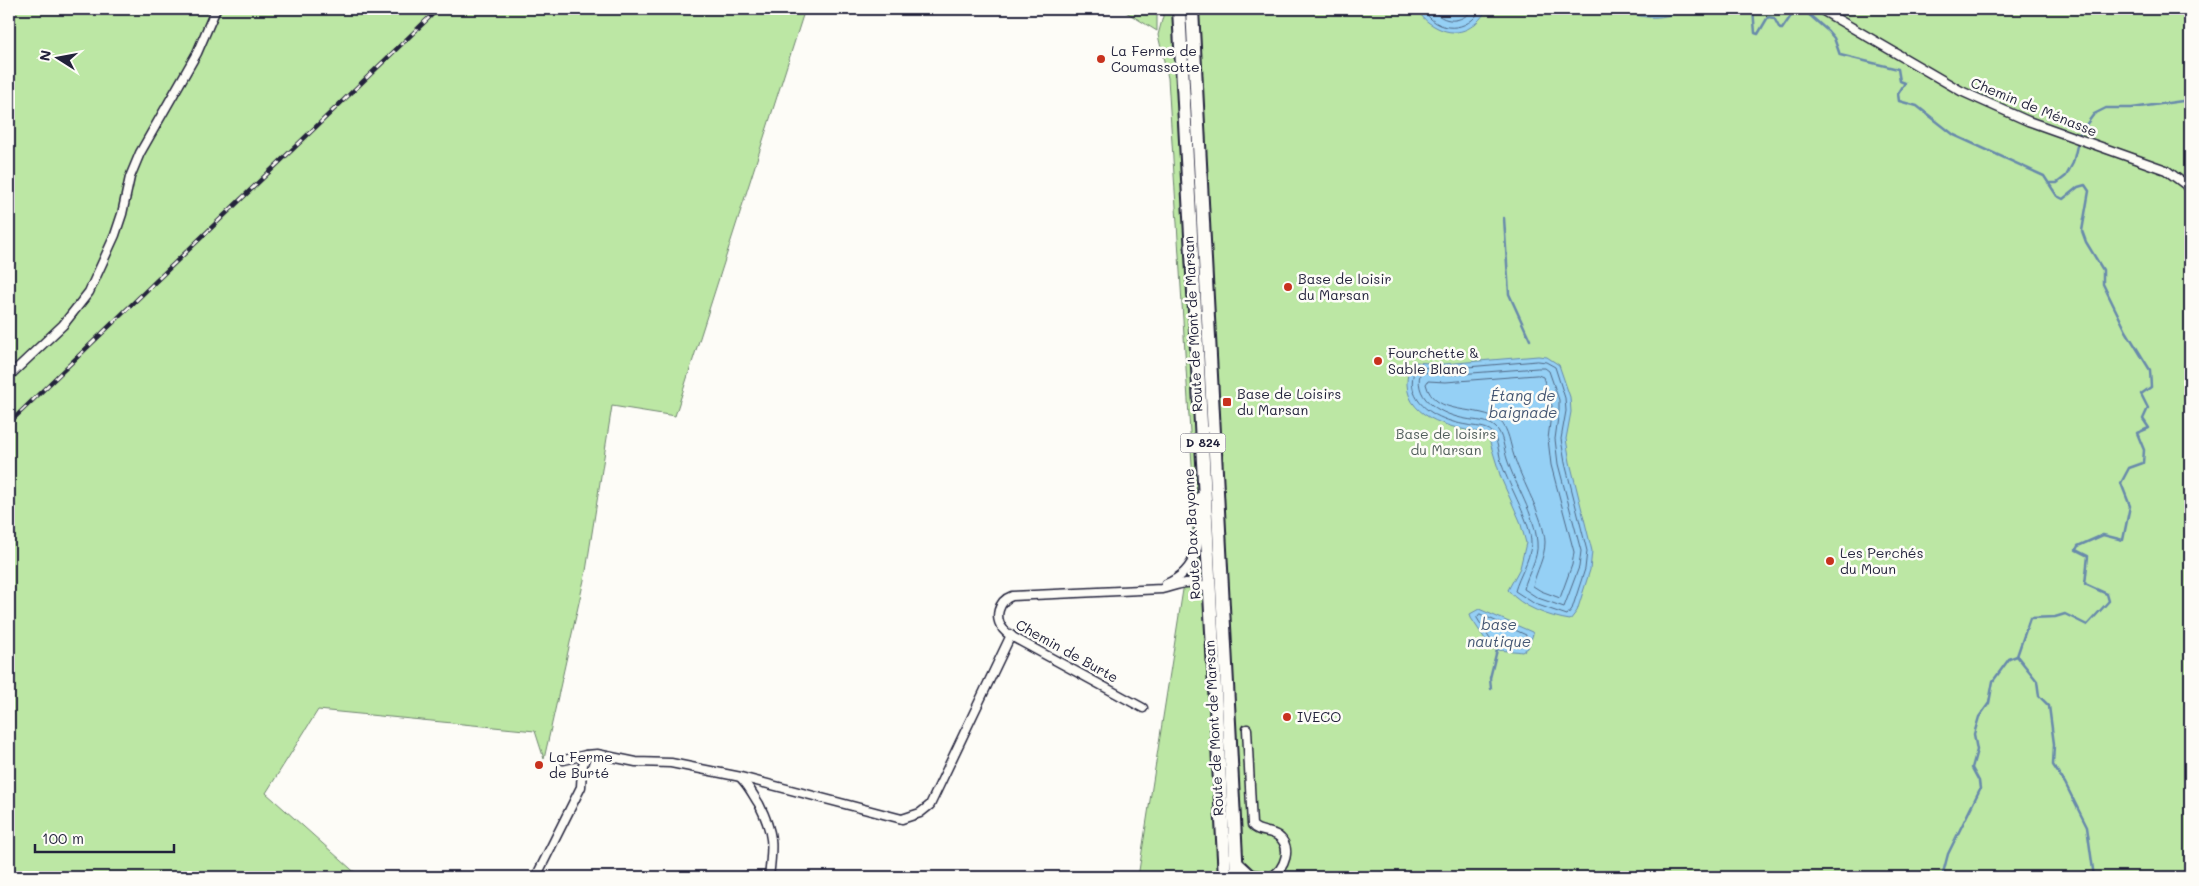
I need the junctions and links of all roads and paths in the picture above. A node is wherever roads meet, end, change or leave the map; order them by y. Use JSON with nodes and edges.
{"nodes":[{"id":1,"x":216,"y":9,"type":"edge"},
{"id":2,"x":1179,"y":9,"type":"edge"},
{"id":3,"x":1192,"y":9,"type":"edge"},
{"id":4,"x":1820,"y":9,"type":"edge"},
{"id":5,"x":2190,"y":188,"type":"edge"},
{"id":6,"x":9,"y":376,"type":"edge"},
{"id":7,"x":1201,"y":413,"type":"junction"},
{"id":8,"x":1149,"y":589,"type":"junction"},
{"id":9,"x":1210,"y":590,"type":"junction"},
{"id":10,"x":1010,"y":635,"type":"junction"},
{"id":11,"x":1143,"y":708,"type":"dead end"},
{"id":12,"x":1247,"y":729,"type":"dead end"},
{"id":13,"x":586,"y":756,"type":"junction"},
{"id":14,"x":564,"y":760,"type":"dead end"},
{"id":15,"x":740,"y":777,"type":"junction"},
{"id":16,"x":1236,"y":859,"type":"junction"},
{"id":17,"x":536,"y":877,"type":"edge"},
{"id":18,"x":769,"y":877,"type":"edge"},
{"id":19,"x":1225,"y":877,"type":"edge"},
{"id":20,"x":1237,"y":877,"type":"edge"},
{"id":21,"x":1271,"y":877,"type":"edge"}],
"edges":[{"from":1,"to":6,"type":"street"},
{"from":2,"to":7,"type":"main road","name":"Route Dax Bayonne","number":"D 824"},
{"from":3,"to":16,"type":"main road","name":"Route de Mont de Marsan","number":"D 824"},
{"from":4,"to":5,"type":"street","name":"Chemin de Ménasse"},
{"from":7,"to":8,"type":"street","name":"Chemin de Burte"},
{"from":7,"to":9,"type":"main road","name":"Route Dax Bayonne","number":"D 824"},
{"from":8,"to":9,"type":"street","name":"Chemin de Burte"},
{"from":8,"to":10,"type":"street","name":"Chemin de Burte"},
{"from":9,"to":19,"type":"main road","name":"Route Dax Bayonne","number":"D 824"},
{"from":10,"to":11,"type":"street","name":"Chemin de Burte"},
{"from":10,"to":15,"type":"street"},
{"from":12,"to":21,"type":"street"},
{"from":13,"to":14,"type":"street"},
{"from":13,"to":15,"type":"street"},
{"from":13,"to":17,"type":"street"},
{"from":15,"to":18,"type":"street"},
{"from":16,"to":20,"type":"main road","name":"Route de Mont de Marsan","number":"D 824"},
{"from":16,"to":21,"type":"street"}]}
